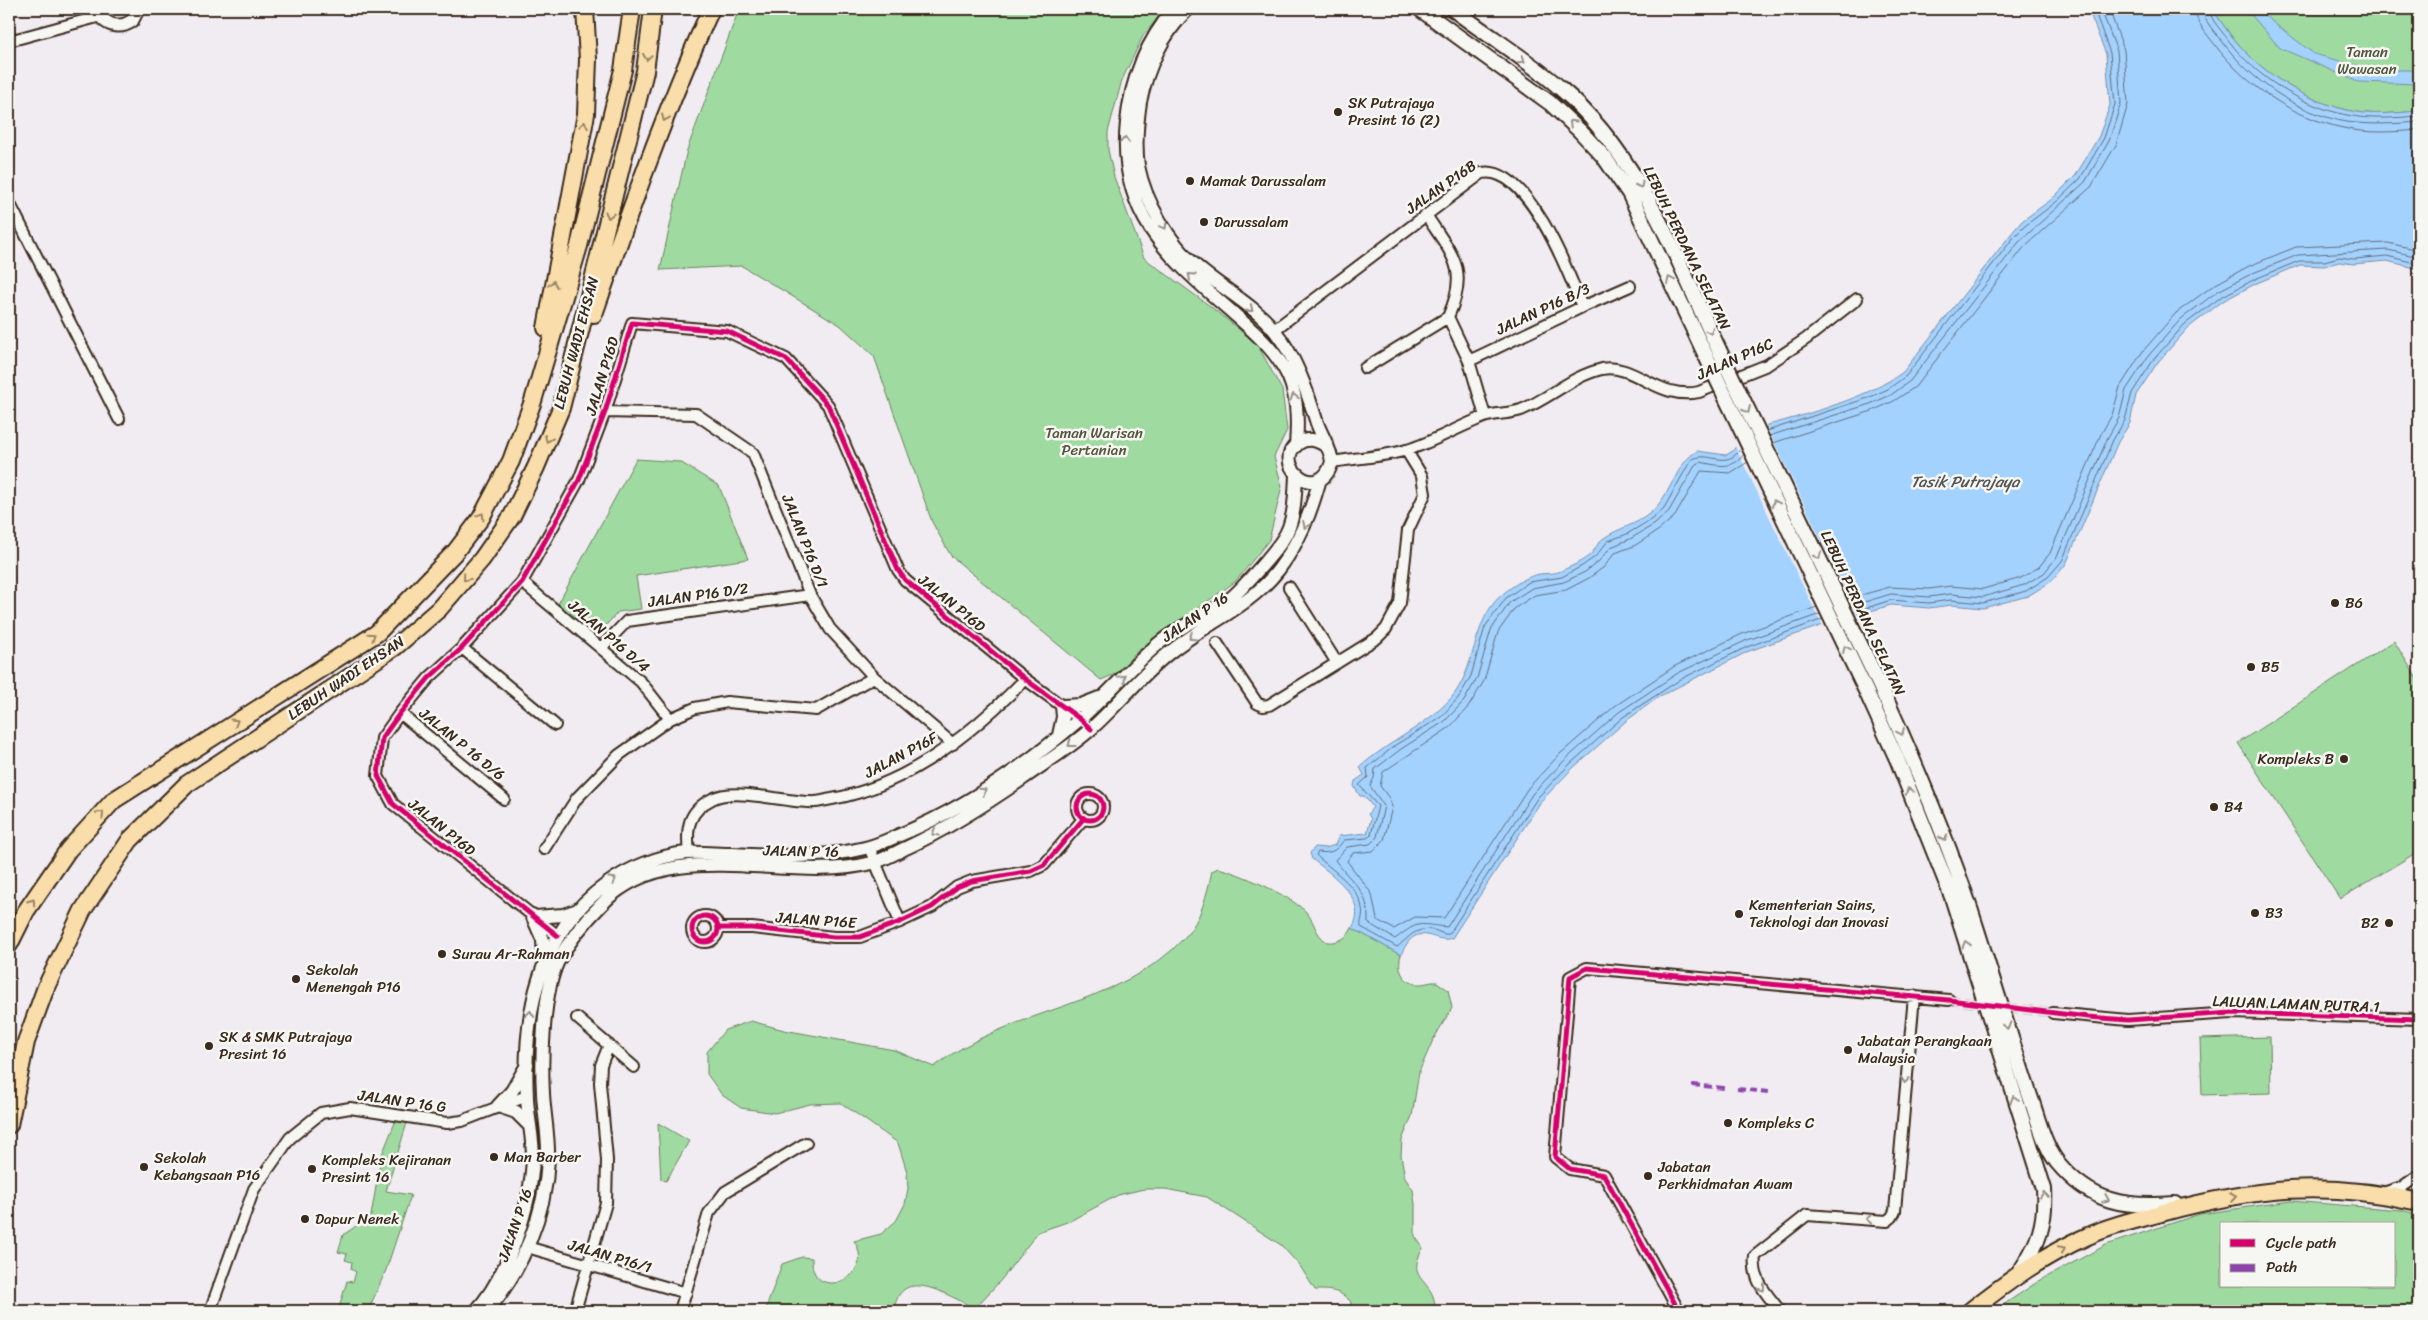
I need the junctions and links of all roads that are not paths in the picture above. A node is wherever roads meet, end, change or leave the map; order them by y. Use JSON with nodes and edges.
{"nodes":[{"id":1,"x":577,"y":9,"type":"edge"},
{"id":2,"x":586,"y":9,"type":"edge"},
{"id":3,"x":632,"y":9,"type":"edge"},
{"id":4,"x":654,"y":9,"type":"edge"},
{"id":5,"x":711,"y":9,"type":"edge"},
{"id":6,"x":1174,"y":9,"type":"edge"},
{"id":7,"x":1188,"y":9,"type":"edge"},
{"id":8,"x":1420,"y":9,"type":"edge"},
{"id":9,"x":1453,"y":9,"type":"edge"},
{"id":10,"x":142,"y":10,"type":"edge"},
{"id":11,"x":100,"y":12,"type":"edge"},
{"id":12,"x":9,"y":41,"type":"edge"},
{"id":13,"x":588,"y":59,"type":"junction"},
{"id":14,"x":9,"y":202,"type":"edge"},
{"id":15,"x":1426,"y":215,"type":"junction"},
{"id":16,"x":1630,"y":286,"type":"dead end"},
{"id":17,"x":1857,"y":299,"type":"dead end"},
{"id":18,"x":1582,"y":307,"type":"junction"},
{"id":19,"x":1448,"y":317,"type":"junction"},
{"id":20,"x":1274,"y":330,"type":"junction"},
{"id":21,"x":1469,"y":361,"type":"junction"},
{"id":22,"x":1365,"y":368,"type":"dead end"},
{"id":23,"x":533,"y":401,"type":"junction"},
{"id":24,"x":561,"y":408,"type":"junction"},
{"id":25,"x":605,"y":412,"type":"junction"},
{"id":26,"x":1485,"y":416,"type":"junction"},
{"id":27,"x":119,"y":419,"type":"dead end"},
{"id":28,"x":1296,"y":446,"type":"junction"},
{"id":29,"x":1326,"y":446,"type":"junction"},
{"id":30,"x":1406,"y":450,"type":"junction"},
{"id":31,"x":1332,"y":462,"type":"junction"},
{"id":32,"x":1296,"y":475,"type":"junction"},
{"id":33,"x":1320,"y":479,"type":"junction"},
{"id":34,"x":522,"y":582,"type":"junction"},
{"id":35,"x":1290,"y":587,"type":"dead end"},
{"id":36,"x":810,"y":595,"type":"junction"},
{"id":37,"x":1218,"y":643,"type":"dead end"},
{"id":38,"x":602,"y":647,"type":"junction"},
{"id":39,"x":462,"y":648,"type":"junction"},
{"id":40,"x":1337,"y":663,"type":"junction"},
{"id":41,"x":874,"y":677,"type":"junction"},
{"id":42,"x":1025,"y":679,"type":"junction"},
{"id":43,"x":1106,"y":695,"type":"junction"},
{"id":44,"x":1062,"y":706,"type":"junction"},
{"id":45,"x":400,"y":713,"type":"junction"},
{"id":46,"x":670,"y":719,"type":"junction"},
{"id":47,"x":1080,"y":719,"type":"junction"},
{"id":48,"x":555,"y":725,"type":"dead end"},
{"id":49,"x":1091,"y":729,"type":"junction"},
{"id":50,"x":1059,"y":735,"type":"junction"},
{"id":51,"x":953,"y":744,"type":"junction"},
{"id":52,"x":504,"y":798,"type":"dead end"},
{"id":53,"x":1084,"y":818,"type":"dead end"},
{"id":54,"x":869,"y":847,"type":"junction"},
{"id":55,"x":544,"y":849,"type":"dead end"},
{"id":56,"x":689,"y":853,"type":"junction"},
{"id":57,"x":875,"y":862,"type":"junction"},
{"id":58,"x":579,"y":910,"type":"junction"},
{"id":59,"x":533,"y":916,"type":"junction"},
{"id":60,"x":900,"y":922,"type":"junction"},
{"id":61,"x":585,"y":925,"type":"junction"},
{"id":62,"x":718,"y":928,"type":"dead end"},
{"id":63,"x":558,"y":936,"type":"junction"},
{"id":64,"x":9,"y":945,"type":"edge"},
{"id":65,"x":544,"y":960,"type":"junction"},
{"id":66,"x":557,"y":963,"type":"junction"},
{"id":67,"x":1914,"y":996,"type":"junction"},
{"id":68,"x":1949,"y":1000,"type":"tunnel mouth"},
{"id":69,"x":2053,"y":1013,"type":"tunnel mouth"},
{"id":70,"x":577,"y":1018,"type":"dead end"},
{"id":71,"x":2419,"y":1019,"type":"edge"},
{"id":72,"x":545,"y":1034,"type":"junction"},
{"id":73,"x":609,"y":1045,"type":"junction"},
{"id":74,"x":528,"y":1062,"type":"junction"},
{"id":75,"x":634,"y":1067,"type":"dead end"},
{"id":76,"x":527,"y":1096,"type":"junction"},
{"id":77,"x":498,"y":1106,"type":"junction"},
{"id":78,"x":9,"y":1125,"type":"edge"},
{"id":79,"x":530,"y":1126,"type":"junction"},
{"id":80,"x":806,"y":1143,"type":"dead end"},
{"id":81,"x":548,"y":1158,"type":"junction"},
{"id":82,"x":2419,"y":1175,"type":"edge"},
{"id":83,"x":2382,"y":1193,"type":"junction"},
{"id":84,"x":2202,"y":1202,"type":"junction"},
{"id":85,"x":2419,"y":1202,"type":"edge"},
{"id":86,"x":527,"y":1246,"type":"junction"},
{"id":87,"x":589,"y":1265,"type":"junction"},
{"id":88,"x":2019,"y":1273,"type":"junction"},
{"id":89,"x":686,"y":1293,"type":"junction"},
{"id":90,"x":579,"y":1298,"type":"junction"},
{"id":91,"x":210,"y":1311,"type":"edge"},
{"id":92,"x":476,"y":1311,"type":"edge"},
{"id":93,"x":487,"y":1311,"type":"edge"},
{"id":94,"x":567,"y":1311,"type":"edge"},
{"id":95,"x":575,"y":1311,"type":"edge"},
{"id":96,"x":680,"y":1311,"type":"edge"},
{"id":97,"x":1679,"y":1311,"type":"edge"},
{"id":98,"x":1780,"y":1311,"type":"edge"},
{"id":99,"x":1970,"y":1311,"type":"edge"}],
"edges":[{"from":1,"to":13,"type":"main road"},
{"from":2,"to":13,"type":"main road"},
{"from":3,"to":23,"type":"main road","name":"LEBUH WADI EHSAN"},
{"from":4,"to":24,"type":"main road","name":"LEBUH WADI EHSAN","one_way":true},
{"from":5,"to":24,"type":"main road","one_way":true},
{"from":28,"to":6,"type":"street","name":"JALAN P 16","one_way":true},
{"from":7,"to":20,"type":"street","one_way":true},
{"from":88,"to":8,"type":"main road","name":"LEBUH PERDANA SELATAN","one_way":true,"bridge":true},
{"from":9,"to":84,"type":"main road","name":"LEBUH PERDANA SELATAN","one_way":true,"bridge":true},
{"from":10,"to":11,"type":"street"},
{"from":11,"to":12,"type":"street"},
{"from":23,"to":13,"type":"main road","one_way":true},
{"from":14,"to":27,"type":"street"},
{"from":15,"to":18,"type":"street","name":"JALAN P16B"},
{"from":15,"to":19,"type":"street"},
{"from":15,"to":20,"type":"street","name":"JALAN P16B"},
{"from":16,"to":18,"type":"street","name":"JALAN P16 B/3"},
{"from":17,"to":26,"type":"street","name":"JALAN P16C"},
{"from":18,"to":21,"type":"street","name":"JALAN P16 B/3"},
{"from":19,"to":21,"type":"street"},
{"from":19,"to":22,"type":"street"},
{"from":20,"to":29,"type":"street"},
{"from":21,"to":26,"type":"street"},
{"from":64,"to":23,"type":"main road","name":"LEBUH WADI EHSAN","one_way":true},
{"from":24,"to":78,"type":"main road","name":"LEBUH WADI EHSAN","one_way":true},
{"from":25,"to":34,"type":"street","name":"JALAN P16D"},
{"from":25,"to":36,"type":"street","name":"JALAN P16 D/1"},
{"from":25,"to":42,"type":"street","name":"JALAN P16D"},
{"from":26,"to":30,"type":"street","name":"JALAN P16C"},
{"from":28,"to":29,"type":"street"},
{"from":28,"to":32,"type":"street","name":"JALAN P 16"},
{"from":29,"to":31,"type":"street"},
{"from":30,"to":31,"type":"street","name":"JALAN P16C"},
{"from":30,"to":40,"type":"street"},
{"from":31,"to":33,"type":"street","name":"JALAN P 16"},
{"from":32,"to":33,"type":"street"},
{"from":43,"to":32,"type":"street","name":"JALAN P 16","one_way":true},
{"from":33,"to":49,"type":"street","name":"JALAN P 16","one_way":true},
{"from":34,"to":38,"type":"street","name":"JALAN P16 D/4"},
{"from":34,"to":39,"type":"street","name":"JALAN P16D"},
{"from":35,"to":40,"type":"street"},
{"from":36,"to":38,"type":"street","name":"JALAN P16 D/2"},
{"from":36,"to":41,"type":"street","name":"JALAN P16 D/1"},
{"from":37,"to":40,"type":"street"},
{"from":38,"to":46,"type":"street","name":"JALAN P16 D/4"},
{"from":39,"to":45,"type":"street","name":"JALAN P16D"},
{"from":39,"to":48,"type":"street"},
{"from":41,"to":46,"type":"street"},
{"from":41,"to":51,"type":"street","name":"JALAN P16 D/1"},
{"from":42,"to":44,"type":"street","name":"JALAN P16D"},
{"from":42,"to":51,"type":"street","name":"JALAN P16F"},
{"from":43,"to":44,"type":"street"},
{"from":43,"to":47,"type":"street","name":"JALAN P 16"},
{"from":44,"to":47,"type":"street","name":"JALAN P16D"},
{"from":44,"to":50,"type":"street"},
{"from":45,"to":52,"type":"street","name":"JALAN P 16 D/6"},
{"from":45,"to":59,"type":"street","name":"JALAN P16D"},
{"from":46,"to":55,"type":"street"},
{"from":47,"to":49,"type":"street","name":"JALAN P16D"},
{"from":47,"to":50,"type":"street","name":"JALAN P 16"},
{"from":49,"to":57,"type":"street","name":"JALAN P 16","one_way":true},
{"from":54,"to":50,"type":"street","name":"JALAN P 16","one_way":true},
{"from":51,"to":56,"type":"street","name":"JALAN P16F"},
{"from":53,"to":60,"type":"street","name":"JALAN P16E"},
{"from":54,"to":56,"type":"street","name":"JALAN P 16"},
{"from":54,"to":57,"type":"street"},
{"from":58,"to":56,"type":"street","name":"JALAN P 16","one_way":true},
{"from":57,"to":60,"type":"street"},
{"from":57,"to":61,"type":"street","name":"JALAN P 16"},
{"from":58,"to":59,"type":"street"},
{"from":58,"to":63,"type":"street","name":"JALAN P 16"},
{"from":59,"to":63,"type":"street","name":"JALAN P16D"},
{"from":59,"to":65,"type":"street"},
{"from":60,"to":62,"type":"street","name":"JALAN P16E"},
{"from":61,"to":63,"type":"street"},
{"from":61,"to":66,"type":"street","name":"JALAN P 16"},
{"from":63,"to":65,"type":"street","name":"JALAN P 16"},
{"from":63,"to":66,"type":"street"},
{"from":74,"to":65,"type":"street","name":"JALAN P 16","one_way":true},
{"from":66,"to":72,"type":"street","name":"JALAN P 16"},
{"from":67,"to":68,"type":"street"},
{"from":67,"to":97,"type":"street"},
{"from":67,"to":98,"type":"street","one_way":true},
{"from":69,"to":71,"type":"street","name":"LALUAN LAMAN PUTRA 1"},
{"from":70,"to":73,"type":"street"},
{"from":72,"to":76,"type":"street"},
{"from":72,"to":81,"type":"street","name":"JALAN P 16"},
{"from":73,"to":75,"type":"street"},
{"from":73,"to":87,"type":"street"},
{"from":74,"to":76,"type":"street","name":"JALAN P 16"},
{"from":74,"to":77,"type":"street"},
{"from":76,"to":77,"type":"street","name":"JALAN P 16 G"},
{"from":76,"to":79,"type":"street","name":"JALAN P 16"},
{"from":76,"to":81,"type":"street"},
{"from":77,"to":79,"type":"street"},
{"from":77,"to":91,"type":"street","name":"JALAN P 16 G"},
{"from":79,"to":92,"type":"street","name":"JALAN P 16"},
{"from":80,"to":89,"type":"street"},
{"from":81,"to":86,"type":"street","name":"JALAN P 16"},
{"from":82,"to":83,"type":"street"},
{"from":84,"to":83,"type":"main road","one_way":true},
{"from":83,"to":85,"type":"main road"},
{"from":88,"to":84,"type":"main road","one_way":true},
{"from":86,"to":87,"type":"street","name":"JALAN P16/1"},
{"from":86,"to":93,"type":"street","name":"JALAN P 16"},
{"from":87,"to":89,"type":"street","name":"JALAN P16/1"},
{"from":87,"to":90,"type":"street"},
{"from":88,"to":99,"type":"main road"},
{"from":89,"to":96,"type":"street"},
{"from":90,"to":94,"type":"street"},
{"from":90,"to":95,"type":"street"}]}
